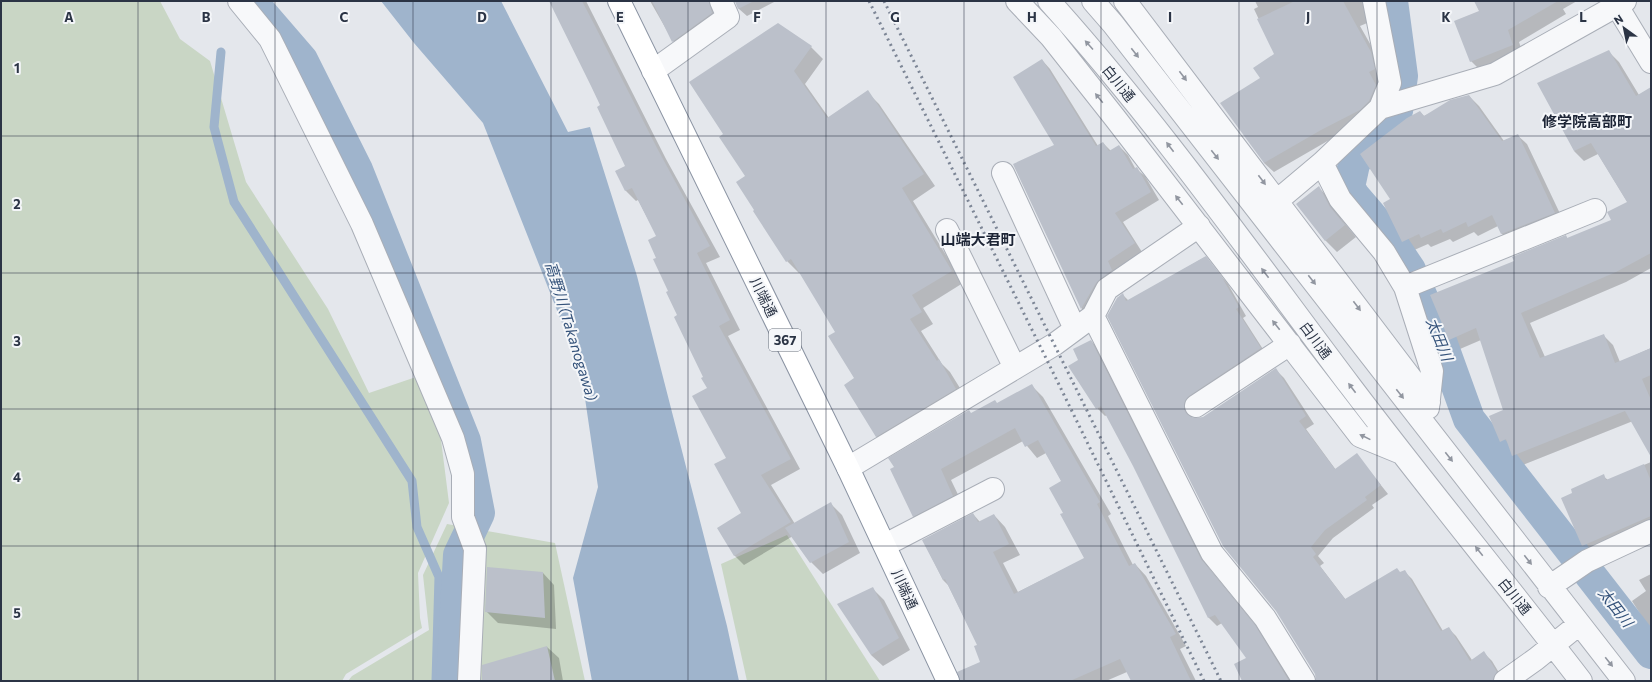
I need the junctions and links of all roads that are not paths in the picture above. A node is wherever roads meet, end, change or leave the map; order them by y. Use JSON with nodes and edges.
{"nodes":[{"id":1,"x":239,"y":1,"type":"edge"},
{"id":2,"x":618,"y":1,"type":"edge"},
{"id":3,"x":721,"y":1,"type":"edge"},
{"id":4,"x":1017,"y":1,"type":"edge"},
{"id":5,"x":1049,"y":1,"type":"edge"},
{"id":6,"x":1092,"y":1,"type":"edge"},
{"id":7,"x":1125,"y":1,"type":"edge"},
{"id":8,"x":1374,"y":1,"type":"edge"},
{"id":9,"x":1621,"y":3,"type":"edge"},
{"id":10,"x":1651,"y":62,"type":"edge"},
{"id":11,"x":653,"y":72,"type":"junction"},
{"id":12,"x":1380,"y":108,"type":"junction"},
{"id":13,"x":1322,"y":163,"type":"junction"},
{"id":14,"x":1003,"y":173,"type":"dead end"},
{"id":15,"x":1278,"y":200,"type":"junction"},
{"id":16,"x":1595,"y":210,"type":"dead end"},
{"id":17,"x":1199,"y":226,"type":"junction"},
{"id":18,"x":946,"y":230,"type":"dead end"},
{"id":19,"x":1405,"y":287,"type":"junction"},
{"id":20,"x":1093,"y":316,"type":"junction"},
{"id":21,"x":1075,"y":329,"type":"junction"},
{"id":22,"x":1290,"y":344,"type":"junction"},
{"id":23,"x":1015,"y":368,"type":"junction"},
{"id":24,"x":1429,"y":402,"type":"junction"},
{"id":25,"x":1196,"y":406,"type":"dead end"},
{"id":26,"x":1425,"y":426,"type":"junction"},
{"id":27,"x":1400,"y":452,"type":"junction"},
{"id":28,"x":848,"y":468,"type":"junction"},
{"id":29,"x":993,"y":489,"type":"dead end"},
{"id":30,"x":1651,"y":531,"type":"edge"},
{"id":31,"x":885,"y":545,"type":"junction"},
{"id":32,"x":1549,"y":587,"type":"junction"},
{"id":33,"x":1578,"y":625,"type":"junction"},
{"id":34,"x":1553,"y":644,"type":"junction"},
{"id":35,"x":469,"y":681,"type":"edge"},
{"id":36,"x":948,"y":681,"type":"edge"},
{"id":37,"x":1304,"y":681,"type":"edge"},
{"id":38,"x":1505,"y":681,"type":"edge"},
{"id":39,"x":1581,"y":681,"type":"edge"},
{"id":40,"x":1624,"y":681,"type":"edge"}],
"edges":[{"from":1,"to":35,"type":"street"},
{"from":2,"to":11,"type":"highway","name":"川端通","number":"367"},
{"from":3,"to":11,"type":"street"},
{"from":17,"to":4,"type":"street","one_way":true},
{"from":27,"to":5,"type":"street","name":"白川通","one_way":true},
{"from":6,"to":26,"type":"street","one_way":true},
{"from":7,"to":15,"type":"street","one_way":true},
{"from":8,"to":12,"type":"street"},
{"from":9,"to":10,"type":"street"},
{"from":9,"to":12,"type":"street"},
{"from":11,"to":28,"type":"highway","name":"川端通","number":"367"},
{"from":12,"to":13,"type":"street"},
{"from":13,"to":15,"type":"street"},
{"from":13,"to":19,"type":"street"},
{"from":14,"to":21,"type":"street"},
{"from":15,"to":24,"type":"street","one_way":true},
{"from":16,"to":19,"type":"street"},
{"from":17,"to":20,"type":"street"},
{"from":22,"to":17,"type":"street","one_way":true},
{"from":18,"to":23,"type":"street"},
{"from":19,"to":24,"type":"street"},
{"from":20,"to":21,"type":"street"},
{"from":20,"to":37,"type":"street"},
{"from":21,"to":23,"type":"street"},
{"from":22,"to":25,"type":"street"},
{"from":27,"to":22,"type":"street","one_way":true},
{"from":23,"to":28,"type":"street"},
{"from":24,"to":26,"type":"street"},
{"from":26,"to":32,"type":"street","one_way":true},
{"from":34,"to":27,"type":"street","name":"白川通","one_way":true},
{"from":28,"to":31,"type":"highway","name":"川端通","number":"367"},
{"from":29,"to":31,"type":"street"},
{"from":30,"to":32,"type":"street"},
{"from":31,"to":36,"type":"highway","name":"川端通","number":"367"},
{"from":32,"to":33,"type":"street"},
{"from":33,"to":34,"type":"street"},
{"from":33,"to":40,"type":"street","one_way":true},
{"from":34,"to":38,"type":"street"},
{"from":34,"to":39,"type":"street","name":"白川通"}]}
